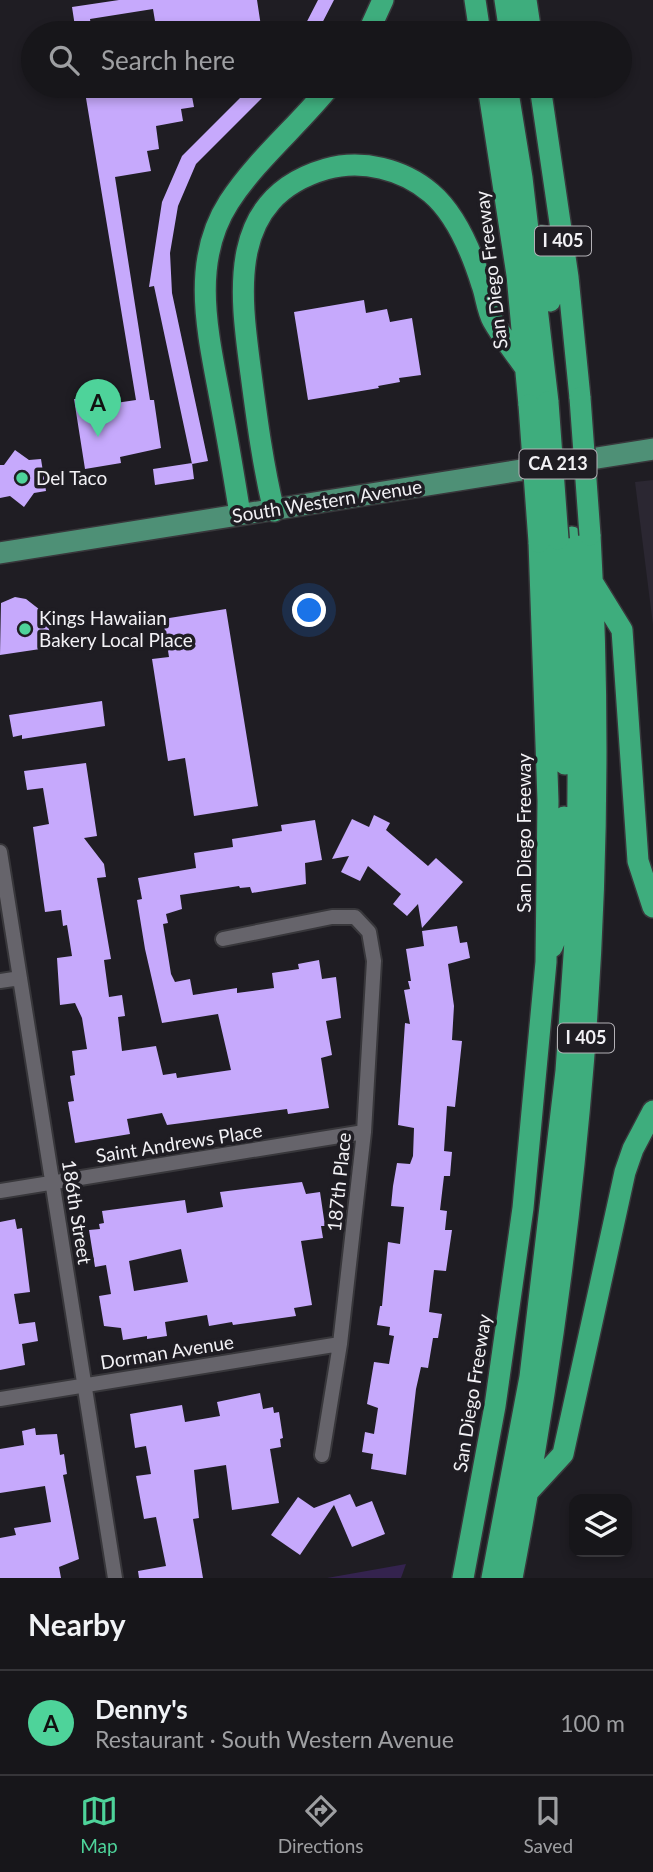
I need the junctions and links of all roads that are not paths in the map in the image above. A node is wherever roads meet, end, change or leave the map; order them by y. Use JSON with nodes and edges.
{"nodes":[{"id":1,"x":383,"y":0,"type":"edge"},
{"id":2,"x":475,"y":0,"type":"edge"},
{"id":3,"x":493,"y":0,"type":"edge"},
{"id":4,"x":505,"y":0,"type":"edge"},
{"id":5,"x":526,"y":0,"type":"edge"},
{"id":6,"x":373,"y":21,"type":"edge"},
{"id":7,"x":478,"y":21,"type":"edge"},
{"id":8,"x":497,"y":21,"type":"edge"},
{"id":9,"x":508,"y":21,"type":"edge"},
{"id":10,"x":529,"y":21,"type":"edge"},
{"id":11,"x":319,"y":98,"type":"edge"},
{"id":12,"x":490,"y":98,"type":"edge"},
{"id":13,"x":509,"y":98,"type":"edge"},
{"id":14,"x":521,"y":98,"type":"edge"},
{"id":15,"x":542,"y":98,"type":"edge"},
{"id":16,"x":526,"y":369,"type":"junction"},
{"id":17,"x":554,"y":401,"type":"junction"},
{"id":18,"x":653,"y":449,"type":"edge"},
{"id":19,"x":274,"y":511,"type":"junction"},
{"id":20,"x":240,"y":514,"type":"junction"},
{"id":21,"x":565,"y":538,"type":"junction"},
{"id":22,"x":0,"y":553,"type":"edge"},
{"id":23,"x":592,"y":582,"type":"junction"},
{"id":24,"x":0,"y":852,"type":"edge"},
{"id":25,"x":653,"y":906,"type":"edge"},
{"id":26,"x":223,"y":939,"type":"dead end"},
{"id":27,"x":20,"y":978,"type":"junction"},
{"id":28,"x":0,"y":981,"type":"edge"},
{"id":29,"x":653,"y":1111,"type":"edge"},
{"id":30,"x":364,"y":1132,"type":"junction"},
{"id":31,"x":52,"y":1183,"type":"junction"},
{"id":32,"x":0,"y":1191,"type":"edge"},
{"id":33,"x":340,"y":1344,"type":"junction"},
{"id":34,"x":85,"y":1385,"type":"junction"},
{"id":35,"x":0,"y":1399,"type":"edge"},
{"id":36,"x":322,"y":1455,"type":"dead end"},
{"id":37,"x":528,"y":1492,"type":"junction"},
{"id":38,"x":115,"y":1578,"type":"edge"},
{"id":39,"x":463,"y":1578,"type":"edge"},
{"id":40,"x":492,"y":1578,"type":"edge"},
{"id":41,"x":512,"y":1578,"type":"edge"}],
"edges":[{"from":1,"to":6,"type":"highway"},
{"from":2,"to":7,"type":"highway"},
{"from":3,"to":8,"type":"highway"},
{"from":4,"to":9,"type":"highway"},
{"from":5,"to":10,"type":"highway"},
{"from":11,"to":20,"type":"highway"},
{"from":12,"to":16,"type":"highway","name":"San Diego Freeway","number":"I 405"},
{"from":13,"to":17,"type":"highway"},
{"from":14,"to":17,"type":"highway"},
{"from":15,"to":17,"type":"highway","name":"San Diego Freeway","number":"I 405"},
{"from":16,"to":17,"type":"highway","name":"San Diego Freeway","number":"I 405"},
{"from":16,"to":19,"type":"highway"},
{"from":17,"to":21,"type":"highway","name":"San Diego Freeway","number":"I 405","bridge":true},
{"from":17,"to":21,"type":"highway","name":"San Diego Freeway","number":"I 405","bridge":true},
{"from":18,"to":19,"type":"main road","name":"South Western Avenue","number":"CA 213"},
{"from":19,"to":20,"type":"main road","name":"South Western Avenue"},
{"from":20,"to":22,"type":"main road","name":"South Western Avenue"},
{"from":21,"to":23,"type":"highway","name":"San Diego Freeway","number":"I 405"},
{"from":21,"to":39,"type":"highway","name":"San Diego Freeway","number":"I 405"},
{"from":21,"to":40,"type":"highway"},
{"from":23,"to":25,"type":"highway"},
{"from":23,"to":37,"type":"highway","name":"San Diego Freeway","number":"I 405"},
{"from":24,"to":27,"type":"street","name":"186th Street"},
{"from":26,"to":30,"type":"street","name":"187th Place"},
{"from":27,"to":28,"type":"street"},
{"from":27,"to":31,"type":"street","name":"186th Street"},
{"from":29,"to":37,"type":"highway"},
{"from":30,"to":31,"type":"street","name":"Saint Andrews Place"},
{"from":30,"to":33,"type":"street","name":"187th Place"},
{"from":31,"to":32,"type":"street","name":"Saint Andrews Place"},
{"from":31,"to":34,"type":"street","name":"186th Street"},
{"from":33,"to":34,"type":"street","name":"Dorman Avenue"},
{"from":33,"to":36,"type":"street","name":"187th Place"},
{"from":34,"to":35,"type":"street","name":"Dorman Avenue"},
{"from":34,"to":38,"type":"street","name":"186th Street"},
{"from":37,"to":41,"type":"highway","name":"San Diego Freeway","number":"I 405"}]}
